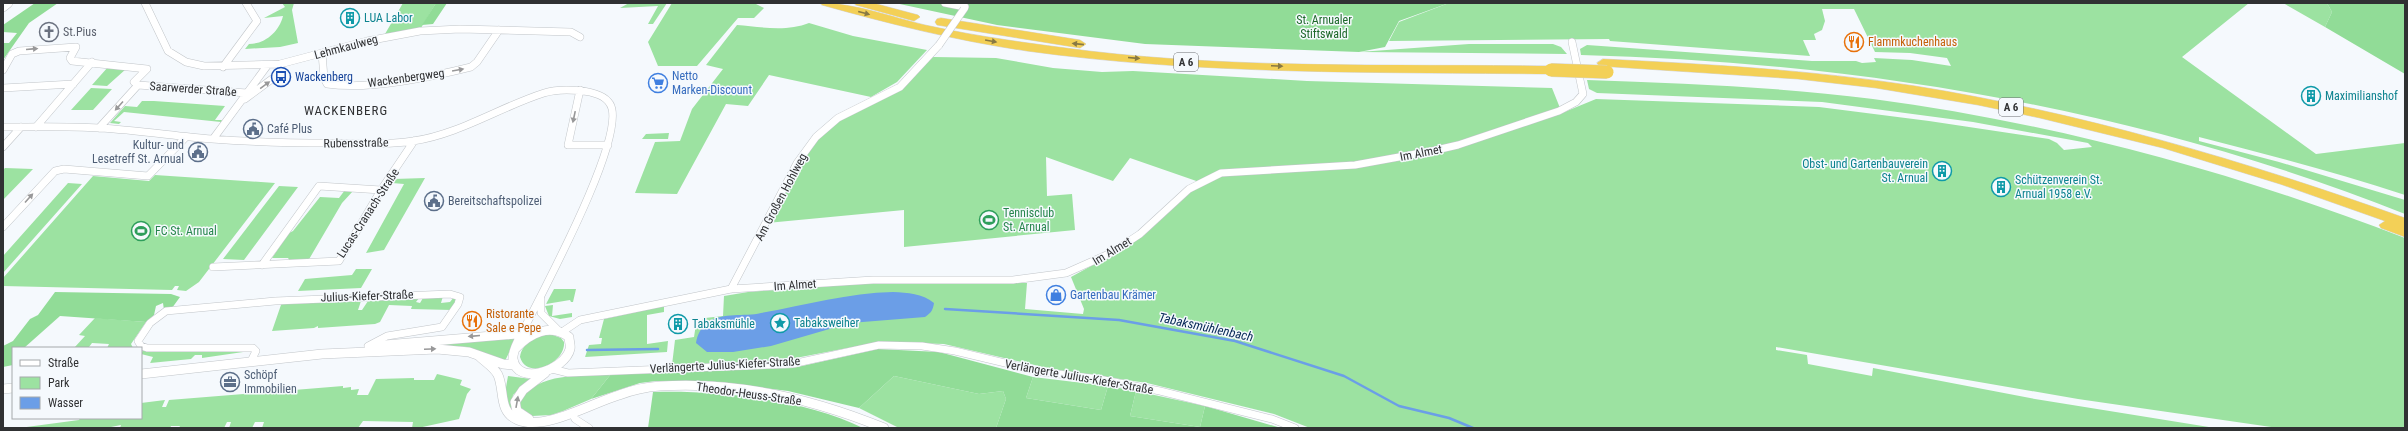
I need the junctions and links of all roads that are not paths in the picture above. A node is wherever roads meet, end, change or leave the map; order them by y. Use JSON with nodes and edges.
{"nodes":[{"id":1,"x":8,"y":3,"type":"edge"},
{"id":2,"x":145,"y":3,"type":"edge"},
{"id":3,"x":246,"y":3,"type":"edge"},
{"id":4,"x":826,"y":3,"type":"edge"},
{"id":5,"x":860,"y":3,"type":"edge"},
{"id":6,"x":945,"y":3,"type":"edge"},
{"id":7,"x":3,"y":7,"type":"edge"},
{"id":8,"x":499,"y":30,"type":"junction"},
{"id":9,"x":580,"y":37,"type":"dead end"},
{"id":10,"x":1572,"y":42,"type":"dead end"},
{"id":11,"x":322,"y":53,"type":"junction"},
{"id":12,"x":92,"y":62,"type":"junction"},
{"id":13,"x":280,"y":64,"type":"junction"},
{"id":14,"x":267,"y":66,"type":"junction"},
{"id":15,"x":1551,"y":66,"type":"junction"},
{"id":16,"x":223,"y":67,"type":"junction"},
{"id":17,"x":1605,"y":67,"type":"junction"},
{"id":18,"x":3,"y":70,"type":"edge"},
{"id":19,"x":73,"y":84,"type":"junction"},
{"id":20,"x":138,"y":85,"type":"junction"},
{"id":21,"x":3,"y":88,"type":"edge"},
{"id":22,"x":580,"y":90,"type":"junction"},
{"id":23,"x":247,"y":93,"type":"junction"},
{"id":24,"x":241,"y":101,"type":"junction"},
{"id":25,"x":3,"y":127,"type":"edge"},
{"id":26,"x":21,"y":127,"type":"junction"},
{"id":27,"x":36,"y":127,"type":"junction"},
{"id":28,"x":99,"y":128,"type":"junction"},
{"id":29,"x":186,"y":137,"type":"junction"},
{"id":30,"x":213,"y":140,"type":"junction"},
{"id":31,"x":414,"y":141,"type":"junction"},
{"id":32,"x":608,"y":145,"type":"junction"},
{"id":33,"x":3,"y":147,"type":"edge"},
{"id":34,"x":381,"y":190,"type":"junction"},
{"id":35,"x":2405,"y":222,"type":"edge"},
{"id":36,"x":3,"y":227,"type":"edge"},
{"id":37,"x":2405,"y":232,"type":"edge"},
{"id":38,"x":262,"y":265,"type":"junction"},
{"id":39,"x":214,"y":267,"type":"dead end"},
{"id":40,"x":731,"y":290,"type":"junction"},
{"id":41,"x":542,"y":295,"type":"junction"},
{"id":42,"x":561,"y":331,"type":"junction"},
{"id":43,"x":522,"y":332,"type":"junction"},
{"id":44,"x":539,"y":332,"type":"junction"},
{"id":45,"x":368,"y":346,"type":"junction"},
{"id":46,"x":516,"y":349,"type":"junction"},
{"id":47,"x":322,"y":354,"type":"junction"},
{"id":48,"x":479,"y":356,"type":"junction"},
{"id":49,"x":251,"y":361,"type":"junction"},
{"id":50,"x":515,"y":366,"type":"junction"},
{"id":51,"x":550,"y":370,"type":"junction"},
{"id":52,"x":142,"y":374,"type":"edge"},
{"id":53,"x":500,"y":383,"type":"junction"},
{"id":54,"x":572,"y":413,"type":"junction"},
{"id":55,"x":543,"y":422,"type":"junction"},
{"id":56,"x":589,"y":428,"type":"edge"},
{"id":57,"x":884,"y":428,"type":"edge"},
{"id":58,"x":1295,"y":428,"type":"edge"}],
"edges":[{"from":1,"to":7,"type":"street"},
{"from":2,"to":16,"type":"street","name":"Lehmkaulweg"},
{"from":3,"to":16,"type":"street"},
{"from":4,"to":15,"type":"highway","number":"A 6","one_way":true},
{"from":15,"to":5,"type":"highway","number":"A 6","one_way":true},
{"from":6,"to":40,"type":"street","name":"Am Großen Hohlweg","bridge":true},
{"from":8,"to":9,"type":"street","name":"Lehmkaulweg"},
{"from":8,"to":11,"type":"street","name":"Lehmkaulweg"},
{"from":11,"to":8,"type":"street","name":"Wackenbergweg","one_way":true},
{"from":10,"to":40,"type":"street","name":"Im Almet"},
{"from":11,"to":13,"type":"street","name":"Lehmkaulweg"},
{"from":18,"to":12,"type":"street","one_way":true},
{"from":12,"to":19,"type":"street"},
{"from":12,"to":20,"type":"street"},
{"from":13,"to":14,"type":"street","name":"Lehmkaulweg"},
{"from":24,"to":13,"type":"street","one_way":true},
{"from":14,"to":16,"type":"street","name":"Lehmkaulweg"},
{"from":14,"to":23,"type":"street"},
{"from":15,"to":17,"type":"highway","number":"A 6","bridge":true},
{"from":17,"to":35,"type":"highway","number":"A 6"},
{"from":17,"to":37,"type":"highway","number":"A 6"},
{"from":19,"to":21,"type":"street"},
{"from":19,"to":27,"type":"street"},
{"from":20,"to":23,"type":"street","name":"Saarwerder Straße"},
{"from":20,"to":28,"type":"street","one_way":true},
{"from":22,"to":31,"type":"street","name":"Rubensstraße"},
{"from":22,"to":32,"type":"street","name":"Rubensstraße"},
{"from":22,"to":32,"type":"street","one_way":true},
{"from":23,"to":24,"type":"street"},
{"from":24,"to":30,"type":"street"},
{"from":25,"to":26,"type":"street","name":"Rubensstraße"},
{"from":26,"to":27,"type":"street","name":"Rubensstraße"},
{"from":26,"to":33,"type":"street"},
{"from":27,"to":28,"type":"street","name":"Rubensstraße"},
{"from":28,"to":29,"type":"street","name":"Rubensstraße"},
{"from":29,"to":30,"type":"street","name":"Rubensstraße"},
{"from":36,"to":29,"type":"street","one_way":true},
{"from":30,"to":31,"type":"street","name":"Rubensstraße"},
{"from":31,"to":34,"type":"street","name":"Lucas-Cranach-Straße"},
{"from":32,"to":41,"type":"street","name":"Rubensstraße"},
{"from":34,"to":38,"type":"street"},
{"from":34,"to":38,"type":"street","name":"Lucas-Cranach-Straße"},
{"from":38,"to":39,"type":"street","name":"Lucas-Cranach-Straße"},
{"from":40,"to":42,"type":"street","name":"Im Almet"},
{"from":41,"to":42,"type":"street","name":"Rubensstraße"},
{"from":41,"to":43,"type":"street","name":"Rubensstraße"},
{"from":42,"to":44,"type":"street","name":"Julius-Kiefer-Straße"},
{"from":42,"to":51,"type":"street"},
{"from":43,"to":44,"type":"street","name":"Julius-Kiefer-Straße"},
{"from":43,"to":45,"type":"street","name":"Julius-Kiefer-Straße","one_way":true},
{"from":43,"to":46,"type":"street"},
{"from":44,"to":46,"type":"street","name":"Julius-Kiefer-Straße"},
{"from":45,"to":47,"type":"street","name":"Julius-Kiefer-Straße"},
{"from":45,"to":49,"type":"street","name":"Julius-Kiefer-Straße"},
{"from":46,"to":50,"type":"street"},
{"from":47,"to":48,"type":"street","name":"Julius-Kiefer-Straße","one_way":true},
{"from":47,"to":49,"type":"street","name":"Julius-Kiefer-Straße"},
{"from":48,"to":50,"type":"street","name":"Julius-Kiefer-Straße"},
{"from":48,"to":53,"type":"street","name":"Theodor-Heuss-Straße"},
{"from":49,"to":52,"type":"street","name":"Julius-Kiefer-Straße"},
{"from":50,"to":51,"type":"street","name":"Julius-Kiefer-Straße"},
{"from":50,"to":53,"type":"street"},
{"from":55,"to":51,"type":"street","one_way":true},
{"from":51,"to":58,"type":"street","name":"Verlängerte Julius-Kiefer-Straße"},
{"from":53,"to":55,"type":"street","name":"Theodor-Heuss-Straße"},
{"from":54,"to":55,"type":"street","name":"Theodor-Heuss-Straße"},
{"from":54,"to":56,"type":"street"},
{"from":54,"to":57,"type":"street","name":"Theodor-Heuss-Straße"}]}
